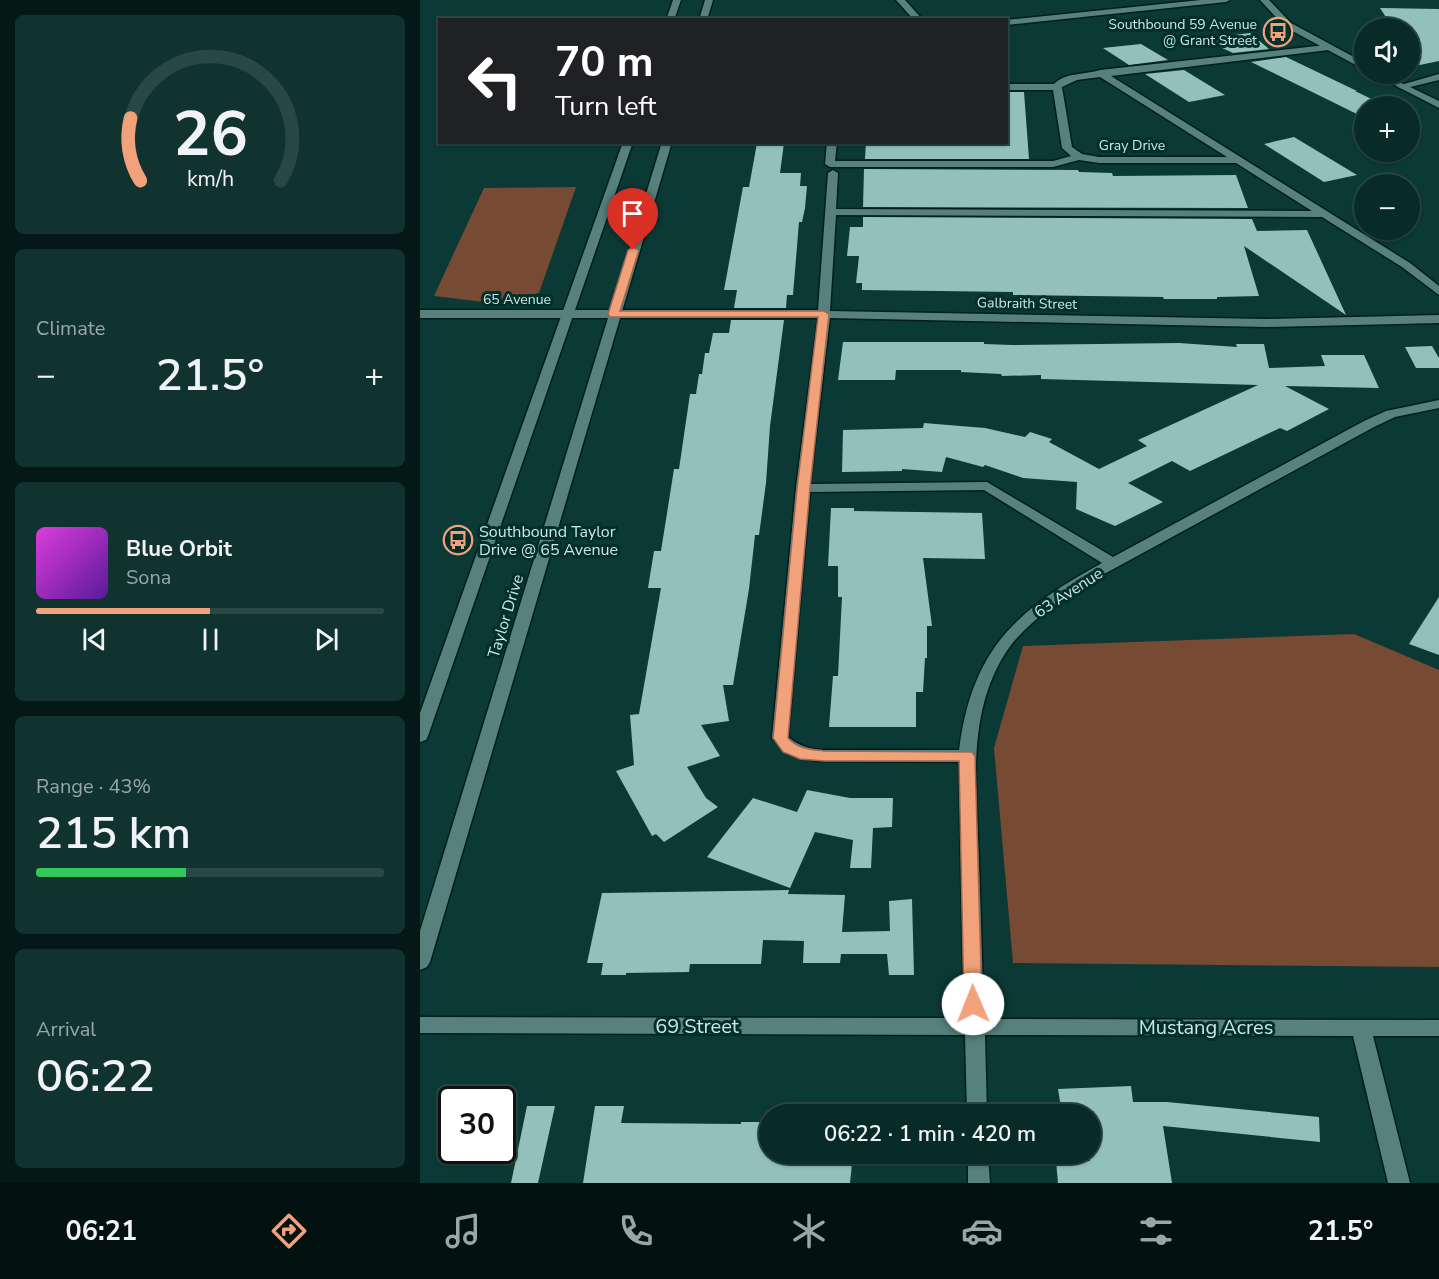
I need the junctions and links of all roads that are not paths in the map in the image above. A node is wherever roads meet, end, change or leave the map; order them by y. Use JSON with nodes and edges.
{"nodes":[{"id":1,"x":677,"y":0,"type":"edge"},
{"id":2,"x":708,"y":0,"type":"edge"},
{"id":3,"x":900,"y":0,"type":"edge"},
{"id":4,"x":1226,"y":0,"type":"edge"},
{"id":5,"x":1264,"y":0,"type":"edge"},
{"id":6,"x":671,"y":18,"type":"edge"},
{"id":7,"x":704,"y":18,"type":"edge"},
{"id":8,"x":917,"y":18,"type":"edge"},
{"id":9,"x":1008,"y":22,"type":"edge"},
{"id":10,"x":1326,"y":48,"type":"junction"},
{"id":11,"x":1354,"y":62,"type":"edge"},
{"id":12,"x":1100,"y":73,"type":"junction"},
{"id":13,"x":1439,"y":78,"type":"edge"},
{"id":14,"x":1398,"y":84,"type":"edge"},
{"id":15,"x":1402,"y":86,"type":"junction"},
{"id":16,"x":1008,"y":87,"type":"edge"},
{"id":17,"x":1057,"y":87,"type":"junction"},
{"id":18,"x":1439,"y":105,"type":"edge"},
{"id":19,"x":627,"y":144,"type":"edge"},
{"id":20,"x":666,"y":144,"type":"edge"},
{"id":21,"x":832,"y":144,"type":"edge"},
{"id":22,"x":1079,"y":157,"type":"junction"},
{"id":23,"x":1238,"y":160,"type":"junction"},
{"id":24,"x":833,"y":173,"type":"dead end"},
{"id":25,"x":830,"y":212,"type":"junction"},
{"id":26,"x":1324,"y":214,"type":"junction"},
{"id":27,"x":1439,"y":292,"type":"edge"},
{"id":28,"x":420,"y":314,"type":"edge"},
{"id":29,"x":569,"y":314,"type":"junction"},
{"id":30,"x":614,"y":314,"type":"junction"},
{"id":31,"x":824,"y":314,"type":"junction"},
{"id":32,"x":1439,"y":319,"type":"edge"},
{"id":33,"x":1439,"y":404,"type":"edge"},
{"id":34,"x":803,"y":488,"type":"junction"},
{"id":35,"x":1114,"y":564,"type":"junction"},
{"id":36,"x":420,"y":736,"type":"edge"},
{"id":37,"x":967,"y":756,"type":"junction"},
{"id":38,"x":420,"y":962,"type":"edge"},
{"id":39,"x":420,"y":1025,"type":"edge"},
{"id":40,"x":974,"y":1027,"type":"junction"},
{"id":41,"x":1361,"y":1028,"type":"junction"},
{"id":42,"x":1439,"y":1028,"type":"edge"},
{"id":43,"x":976,"y":1104,"type":"edge"},
{"id":44,"x":978,"y":1164,"type":"edge"},
{"id":45,"x":979,"y":1183,"type":"edge"},
{"id":46,"x":1399,"y":1183,"type":"edge"}],
"edges":[{"from":1,"to":6,"type":"street"},
{"from":2,"to":7,"type":"street"},
{"from":3,"to":8,"type":"street"},
{"from":4,"to":9,"type":"street"},
{"from":5,"to":10,"type":"street"},
{"from":10,"to":11,"type":"street"},
{"from":10,"to":12,"type":"street"},
{"from":12,"to":17,"type":"street"},
{"from":12,"to":23,"type":"street","name":"Gray Drive"},
{"from":13,"to":15,"type":"street"},
{"from":14,"to":15,"type":"street"},
{"from":15,"to":18,"type":"street"},
{"from":16,"to":17,"type":"street"},
{"from":17,"to":22,"type":"street","name":"Gray Drive"},
{"from":19,"to":29,"type":"street"},
{"from":20,"to":30,"type":"street","name":"Taylor Drive"},
{"from":21,"to":22,"type":"street"},
{"from":22,"to":23,"type":"street","name":"Gray Drive"},
{"from":23,"to":26,"type":"street","name":"Gray Drive"},
{"from":24,"to":25,"type":"street"},
{"from":25,"to":26,"type":"street"},
{"from":25,"to":31,"type":"street"},
{"from":26,"to":27,"type":"street","name":"Gray Drive"},
{"from":28,"to":29,"type":"street","name":"65 Avenue"},
{"from":29,"to":30,"type":"street","name":"65 Avenue"},
{"from":29,"to":36,"type":"street"},
{"from":30,"to":31,"type":"street","name":"Galbraith Street"},
{"from":30,"to":38,"type":"street","name":"Taylor Drive"},
{"from":31,"to":32,"type":"street","name":"Galbraith Street"},
{"from":31,"to":34,"type":"street"},
{"from":33,"to":35,"type":"street","name":"63 Avenue"},
{"from":34,"to":35,"type":"street"},
{"from":34,"to":37,"type":"street"},
{"from":35,"to":37,"type":"street","name":"63 Avenue"},
{"from":37,"to":40,"type":"street","name":"63 Avenue"},
{"from":39,"to":40,"type":"street","name":"69 Street"},
{"from":40,"to":41,"type":"street","name":"Mustang Acres"},
{"from":40,"to":43,"type":"street","name":"63 Avenue"},
{"from":41,"to":42,"type":"street","name":"Mustang Acres"},
{"from":41,"to":46,"type":"street"},
{"from":44,"to":45,"type":"street"}]}
